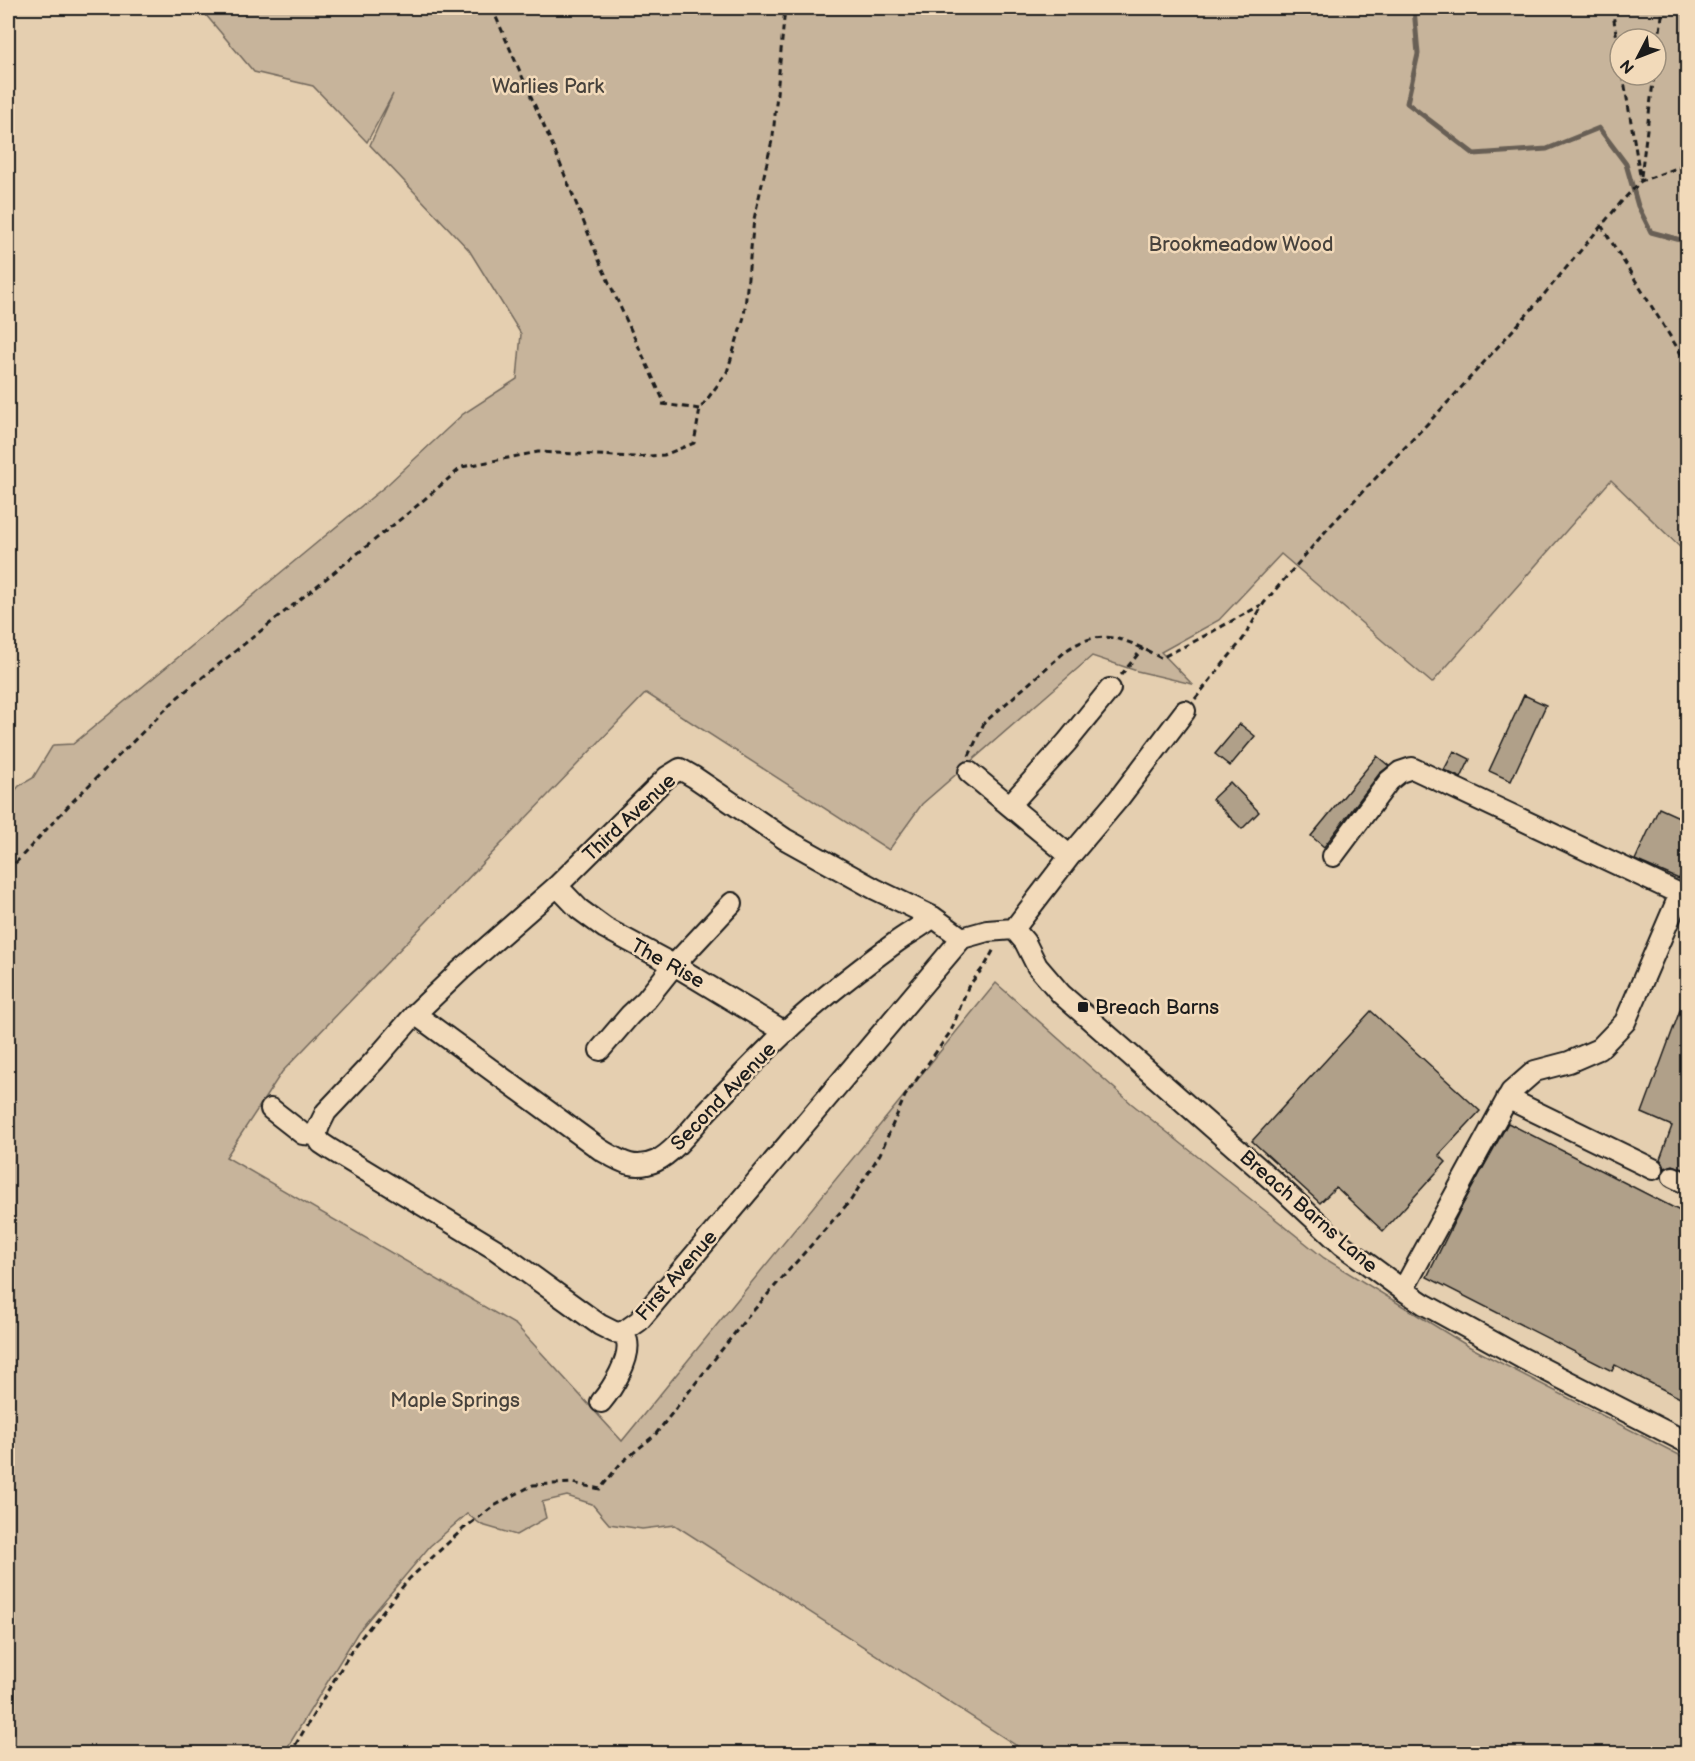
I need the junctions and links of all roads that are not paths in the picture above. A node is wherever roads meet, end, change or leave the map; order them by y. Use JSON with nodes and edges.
{"nodes":[{"id":1,"x":1110,"y":688,"type":"dead end"},
{"id":2,"x":1185,"y":711,"type":"road end"},
{"id":3,"x":969,"y":772,"type":"road end"},
{"id":4,"x":1010,"y":805,"type":"junction"},
{"id":5,"x":1070,"y":856,"type":"junction"},
{"id":6,"x":1333,"y":856,"type":"dead end"},
{"id":7,"x":557,"y":886,"type":"junction"},
{"id":8,"x":732,"y":903,"type":"dead end"},
{"id":9,"x":933,"y":917,"type":"junction"},
{"id":10,"x":1014,"y":930,"type":"junction"},
{"id":11,"x":962,"y":938,"type":"junction"},
{"id":12,"x":674,"y":965,"type":"junction"},
{"id":13,"x":415,"y":1014,"type":"junction"},
{"id":14,"x":785,"y":1032,"type":"junction"},
{"id":15,"x":600,"y":1050,"type":"dead end"},
{"id":16,"x":1507,"y":1098,"type":"junction"},
{"id":17,"x":271,"y":1109,"type":"dead end"},
{"id":18,"x":316,"y":1135,"type":"junction"},
{"id":19,"x":1653,"y":1169,"type":"dead end"},
{"id":20,"x":1403,"y":1290,"type":"junction"},
{"id":21,"x":622,"y":1333,"type":"junction"},
{"id":22,"x":601,"y":1402,"type":"dead end"},
{"id":23,"x":1688,"y":1443,"type":"edge"}],
"edges":[{"from":1,"to":4,"type":"street"},
{"from":2,"to":5,"type":"street"},
{"from":3,"to":4,"type":"street"},
{"from":4,"to":5,"type":"street"},
{"from":5,"to":10,"type":"street"},
{"from":6,"to":16,"type":"street"},
{"from":7,"to":9,"type":"street","name":"Third Avenue"},
{"from":7,"to":12,"type":"street","name":"The Rise"},
{"from":7,"to":13,"type":"street","name":"Third Avenue"},
{"from":8,"to":12,"type":"street"},
{"from":9,"to":11,"type":"street"},
{"from":9,"to":14,"type":"street","name":"Second Avenue"},
{"from":10,"to":11,"type":"street"},
{"from":10,"to":20,"type":"street","name":"Breach Barns Lane"},
{"from":11,"to":21,"type":"street","name":"First Avenue"},
{"from":12,"to":14,"type":"street","name":"The Rise"},
{"from":12,"to":15,"type":"street"},
{"from":13,"to":14,"type":"street","name":"Second Avenue"},
{"from":13,"to":18,"type":"street"},
{"from":16,"to":19,"type":"street"},
{"from":16,"to":20,"type":"street"},
{"from":17,"to":18,"type":"street","name":"First Avenue"},
{"from":18,"to":21,"type":"street","name":"First Avenue"},
{"from":20,"to":23,"type":"street","name":"Breach Barns Lane"},
{"from":21,"to":22,"type":"street"}]}
